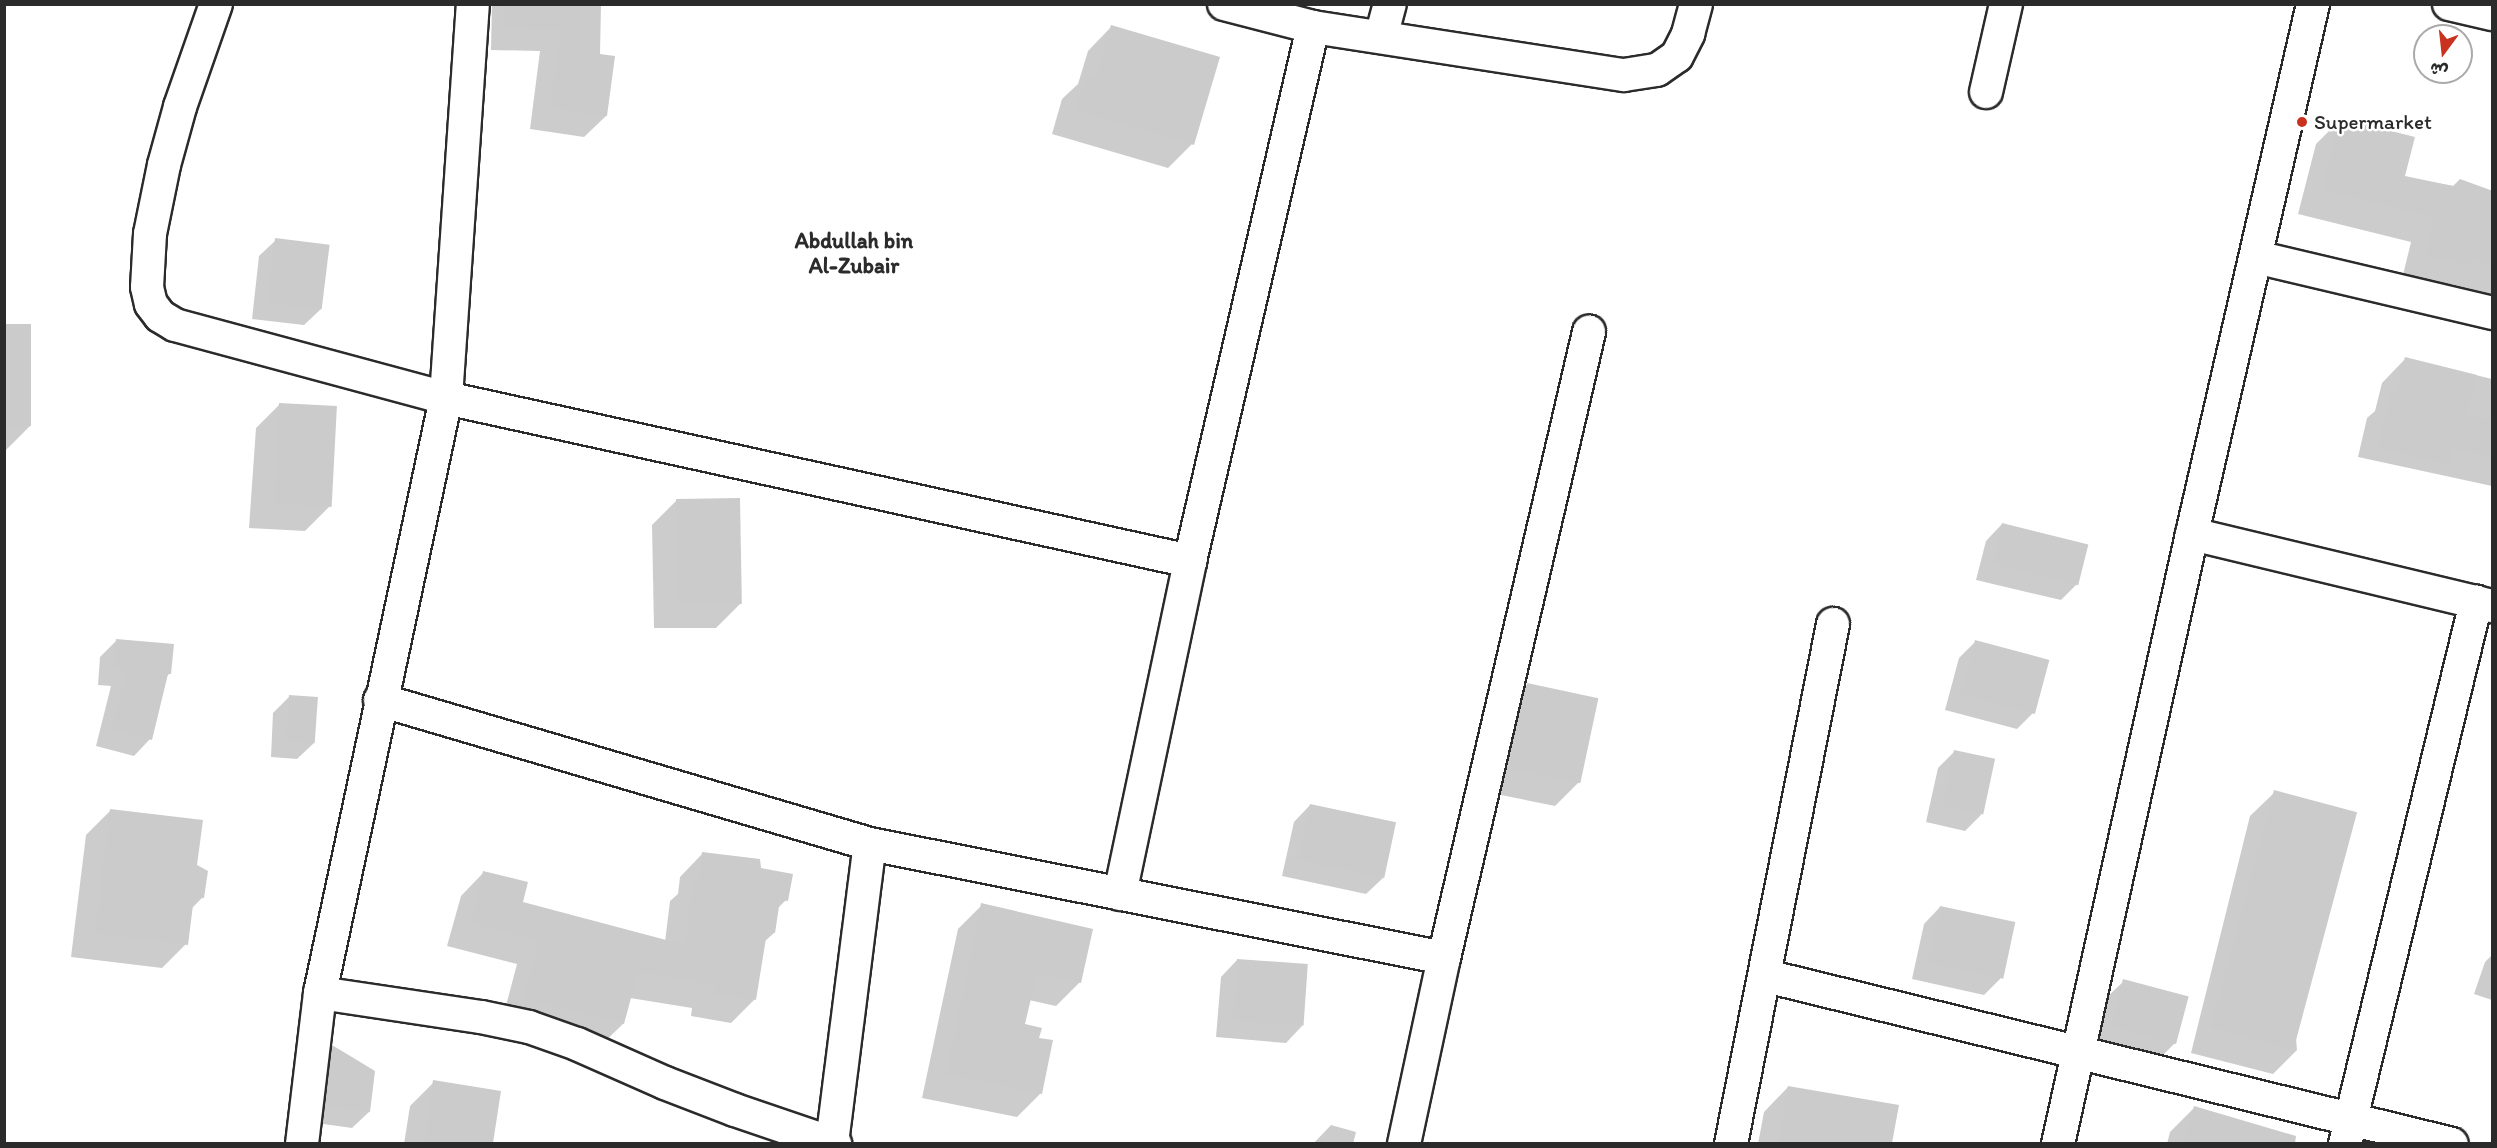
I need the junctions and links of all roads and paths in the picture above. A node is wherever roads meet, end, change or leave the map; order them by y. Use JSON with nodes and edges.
{"nodes":[{"id":1,"x":216,"y":4,"type":"edge"},
{"id":2,"x":474,"y":4,"type":"edge"},
{"id":3,"x":1224,"y":4,"type":"edge"},
{"id":4,"x":1390,"y":4,"type":"edge"},
{"id":5,"x":1696,"y":4,"type":"edge"},
{"id":6,"x":2006,"y":4,"type":"edge"},
{"id":7,"x":2313,"y":4,"type":"edge"},
{"id":8,"x":2449,"y":4,"type":"edge"},
{"id":9,"x":2493,"y":15,"type":"edge"},
{"id":10,"x":1313,"y":27,"type":"junction"},
{"id":11,"x":1382,"y":37,"type":"junction"},
{"id":12,"x":1986,"y":92,"type":"dead end"},
{"id":13,"x":2256,"y":257,"type":"junction"},
{"id":14,"x":2493,"y":313,"type":"edge"},
{"id":15,"x":1589,"y":332,"type":"dead end"},
{"id":16,"x":446,"y":398,"type":"junction"},
{"id":17,"x":2192,"y":534,"type":"junction"},
{"id":18,"x":1190,"y":561,"type":"junction"},
{"id":19,"x":2485,"y":604,"type":"edge"},
{"id":20,"x":1833,"y":624,"type":"dead end"},
{"id":21,"x":380,"y":700,"type":"junction"},
{"id":22,"x":870,"y":844,"type":"junction"},
{"id":23,"x":1120,"y":894,"type":"junction"},
{"id":24,"x":1444,"y":958,"type":"junction"},
{"id":25,"x":1766,"y":976,"type":"junction"},
{"id":26,"x":320,"y":993,"type":"junction"},
{"id":27,"x":2079,"y":1052,"type":"junction"},
{"id":28,"x":2348,"y":1131,"type":"edge"},
{"id":29,"x":302,"y":1143,"type":"edge"},
{"id":30,"x":834,"y":1143,"type":"edge"},
{"id":31,"x":1404,"y":1143,"type":"edge"},
{"id":32,"x":1731,"y":1143,"type":"edge"},
{"id":33,"x":2058,"y":1143,"type":"edge"},
{"id":34,"x":2452,"y":1143,"type":"edge"}],
"edges":[{"from":1,"to":16,"type":"street"},
{"from":2,"to":16,"type":"street"},
{"from":3,"to":10,"type":"street"},
{"from":4,"to":11,"type":"street"},
{"from":5,"to":11,"type":"street"},
{"from":6,"to":12,"type":"street"},
{"from":7,"to":13,"type":"street"},
{"from":8,"to":9,"type":"street"},
{"from":10,"to":11,"type":"street"},
{"from":10,"to":18,"type":"street"},
{"from":13,"to":14,"type":"street"},
{"from":13,"to":17,"type":"street"},
{"from":15,"to":24,"type":"street"},
{"from":16,"to":18,"type":"street"},
{"from":16,"to":21,"type":"street"},
{"from":17,"to":19,"type":"street"},
{"from":17,"to":27,"type":"street"},
{"from":18,"to":23,"type":"street"},
{"from":19,"to":28,"type":"street"},
{"from":20,"to":25,"type":"street"},
{"from":21,"to":22,"type":"street"},
{"from":21,"to":26,"type":"street"},
{"from":22,"to":23,"type":"street"},
{"from":22,"to":30,"type":"street"},
{"from":23,"to":24,"type":"street"},
{"from":24,"to":31,"type":"street"},
{"from":25,"to":27,"type":"street"},
{"from":25,"to":32,"type":"street"},
{"from":26,"to":29,"type":"street"},
{"from":26,"to":30,"type":"street"},
{"from":27,"to":28,"type":"street"},
{"from":27,"to":33,"type":"street"},
{"from":28,"to":34,"type":"street"}]}
